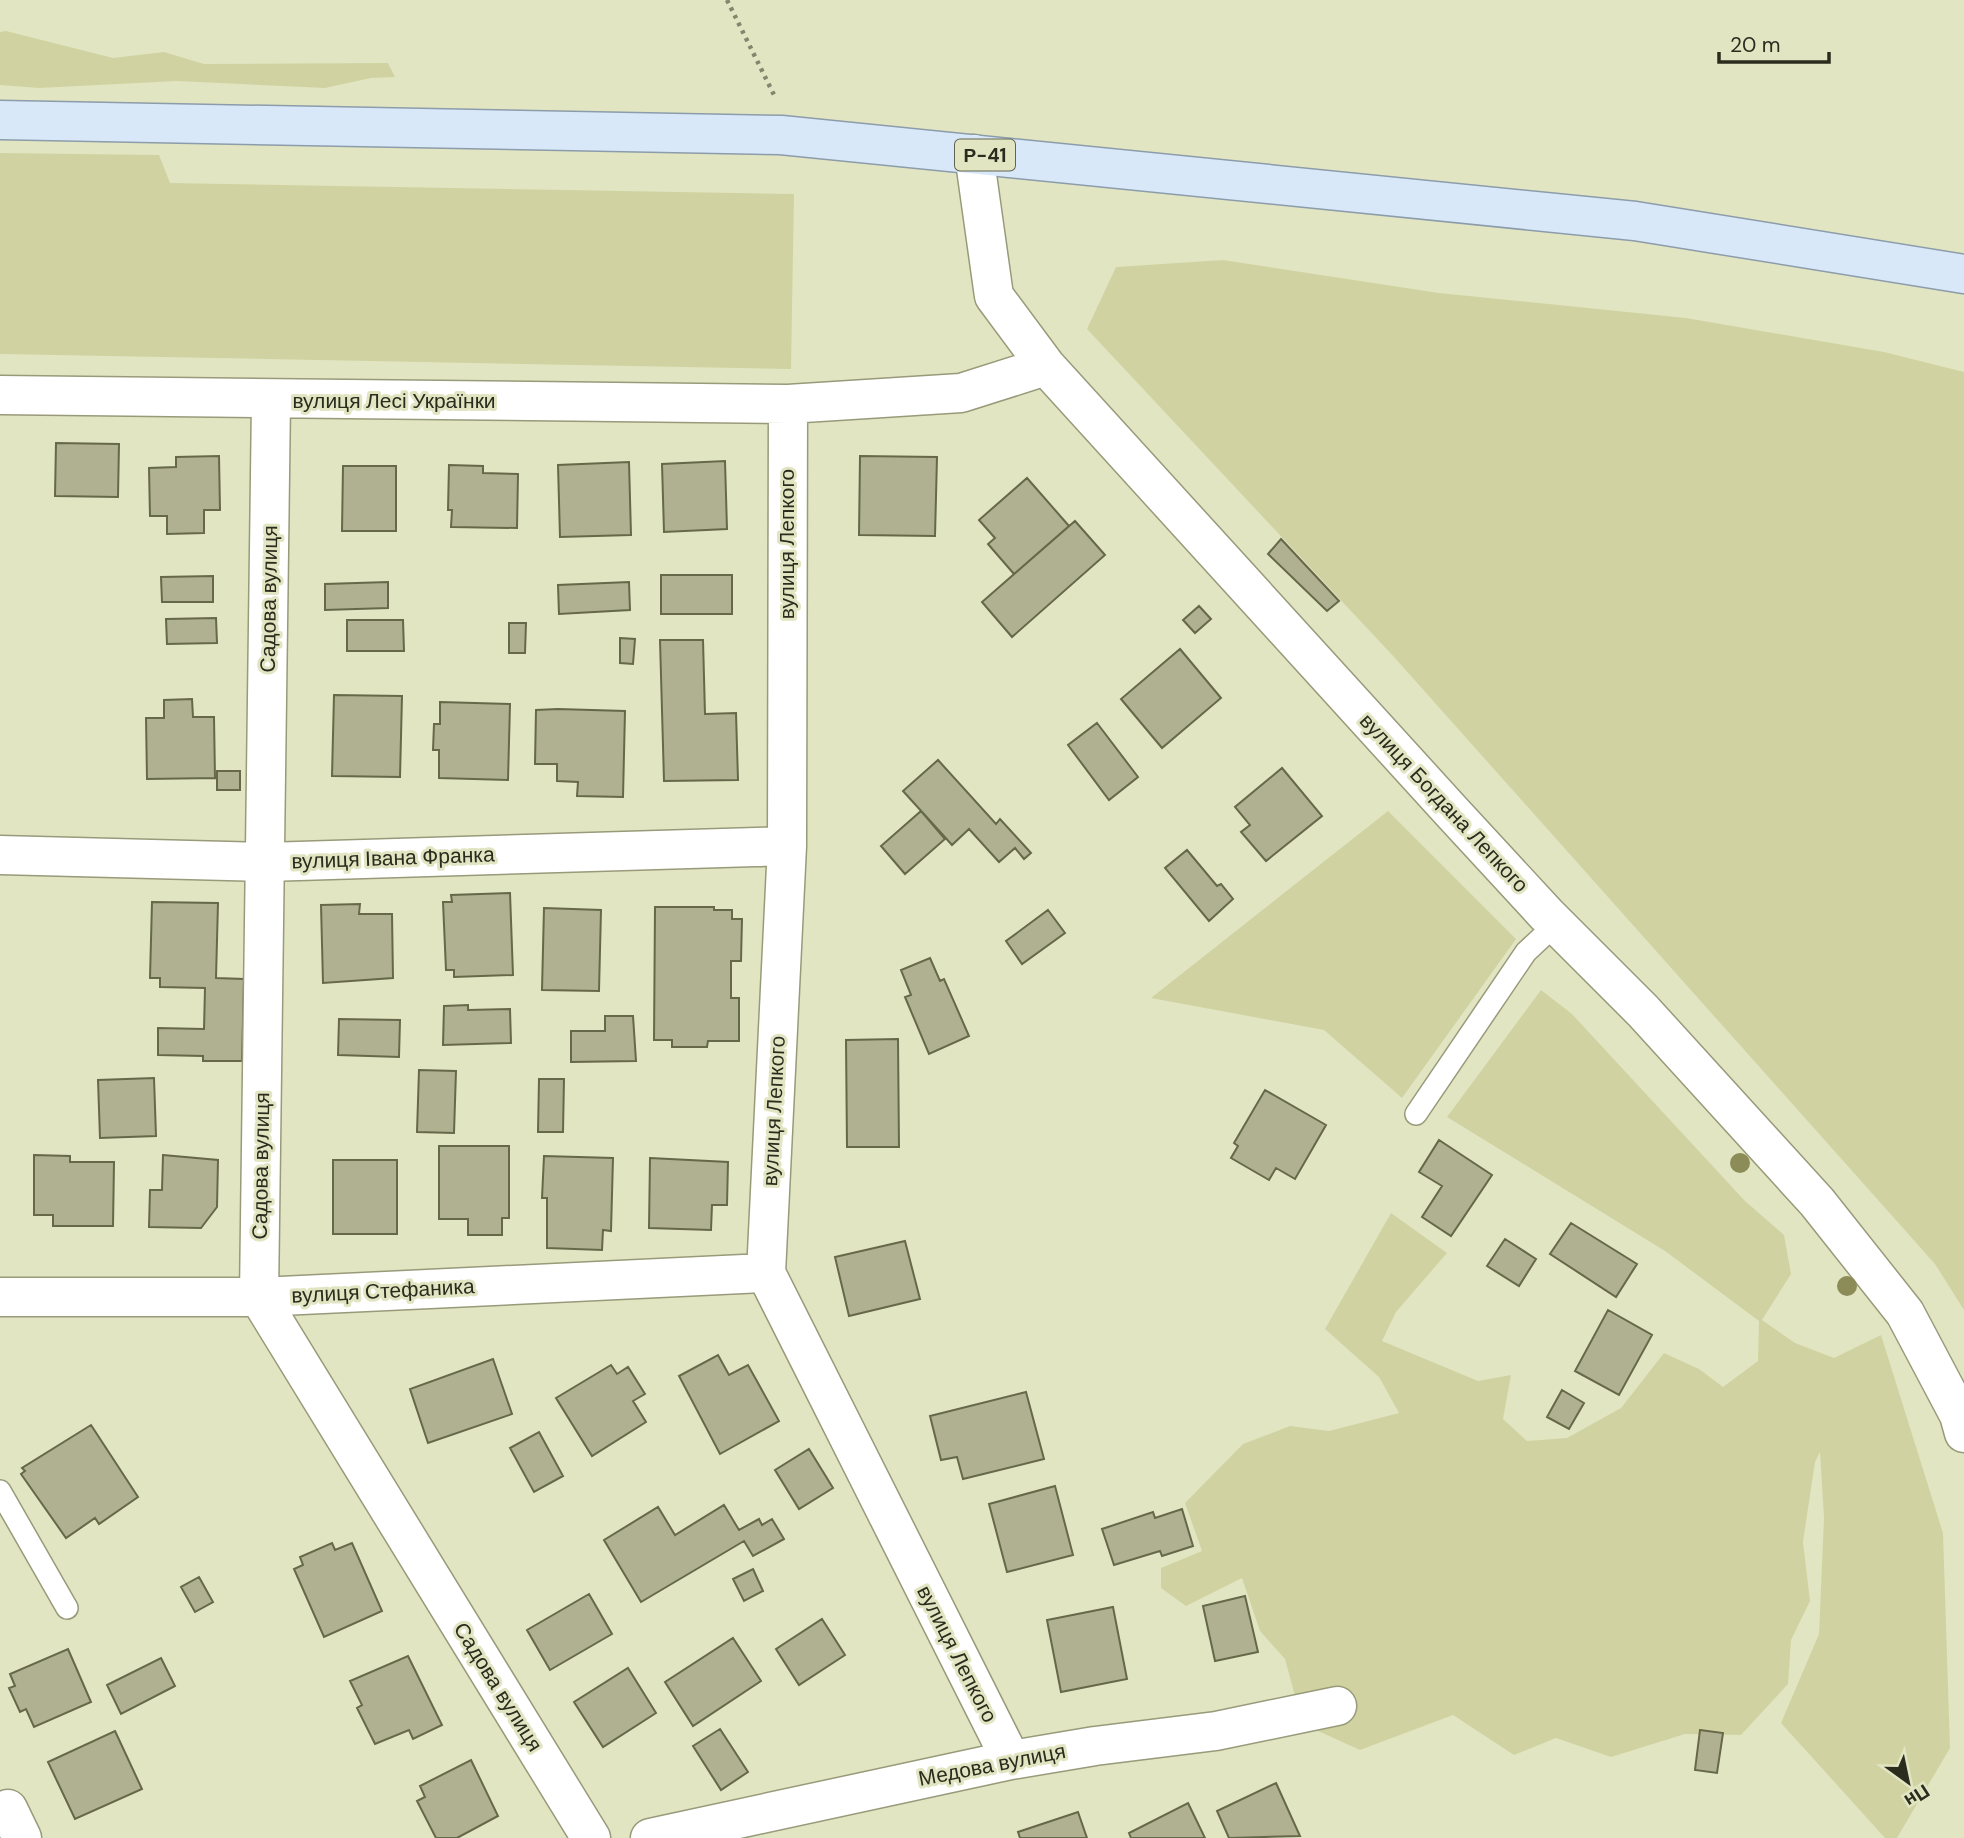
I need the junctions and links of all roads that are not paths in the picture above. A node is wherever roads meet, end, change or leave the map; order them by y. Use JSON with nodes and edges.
{"nodes":[{"id":1,"x":0,"y":120,"type":"edge"},
{"id":2,"x":974,"y":154,"type":"junction"},
{"id":3,"x":1964,"y":274,"type":"edge"},
{"id":4,"x":1046,"y":366,"type":"junction"},
{"id":5,"x":0,"y":395,"type":"edge"},
{"id":6,"x":271,"y":401,"type":"junction"},
{"id":7,"x":788,"y":404,"type":"junction"},
{"id":8,"x":787,"y":846,"type":"junction"},
{"id":9,"x":0,"y":855,"type":"edge"},
{"id":10,"x":266,"y":862,"type":"junction"},
{"id":11,"x":1556,"y":924,"type":"junction"},
{"id":12,"x":1416,"y":1115,"type":"dead end"},
{"id":13,"x":766,"y":1273,"type":"junction"},
{"id":14,"x":0,"y":1297,"type":"edge"},
{"id":15,"x":259,"y":1297,"type":"junction"},
{"id":16,"x":1964,"y":1433,"type":"edge"},
{"id":17,"x":0,"y":1491,"type":"edge"},
{"id":18,"x":67,"y":1608,"type":"dead end"},
{"id":19,"x":1338,"y":1706,"type":"dead end"},
{"id":20,"x":1011,"y":1760,"type":"junction"},
{"id":21,"x":591,"y":1838,"type":"edge"},
{"id":22,"x":649,"y":1838,"type":"edge"}],
"edges":[{"from":1,"to":2,"type":"main road","number":"Р-41"},
{"from":2,"to":3,"type":"main road","number":"Р-41"},
{"from":2,"to":4,"type":"street","name":"вулиця Богдана Лепкого"},
{"from":4,"to":7,"type":"street","name":"вулиця Лесі Українки"},
{"from":4,"to":11,"type":"street","name":"вулиця Богдана Лепкого"},
{"from":5,"to":6,"type":"street","name":"вулиця Лесі Українки"},
{"from":6,"to":7,"type":"street","name":"вулиця Лесі Українки"},
{"from":6,"to":10,"type":"street","name":"Садова вулиця"},
{"from":7,"to":8,"type":"street","name":"вулиця Лепкого"},
{"from":8,"to":10,"type":"street","name":"вулиця Івана Франка"},
{"from":8,"to":13,"type":"street","name":"вулиця Лепкого"},
{"from":9,"to":10,"type":"street","name":"вулиця Івана Франка"},
{"from":10,"to":15,"type":"street","name":"Садова вулиця"},
{"from":11,"to":12,"type":"lane"},
{"from":11,"to":16,"type":"street","name":"вулиця Богдана Лепкого"},
{"from":13,"to":15,"type":"street","name":"вулиця Стефаника"},
{"from":13,"to":20,"type":"street","name":"вулиця Лепкого"},
{"from":14,"to":15,"type":"street","name":"вулиця Стефаника"},
{"from":15,"to":21,"type":"street","name":"Садова вулиця"},
{"from":17,"to":18,"type":"lane"},
{"from":19,"to":20,"type":"street","name":"Медова вулиця"},
{"from":20,"to":22,"type":"street","name":"Медова вулиця"}]}
